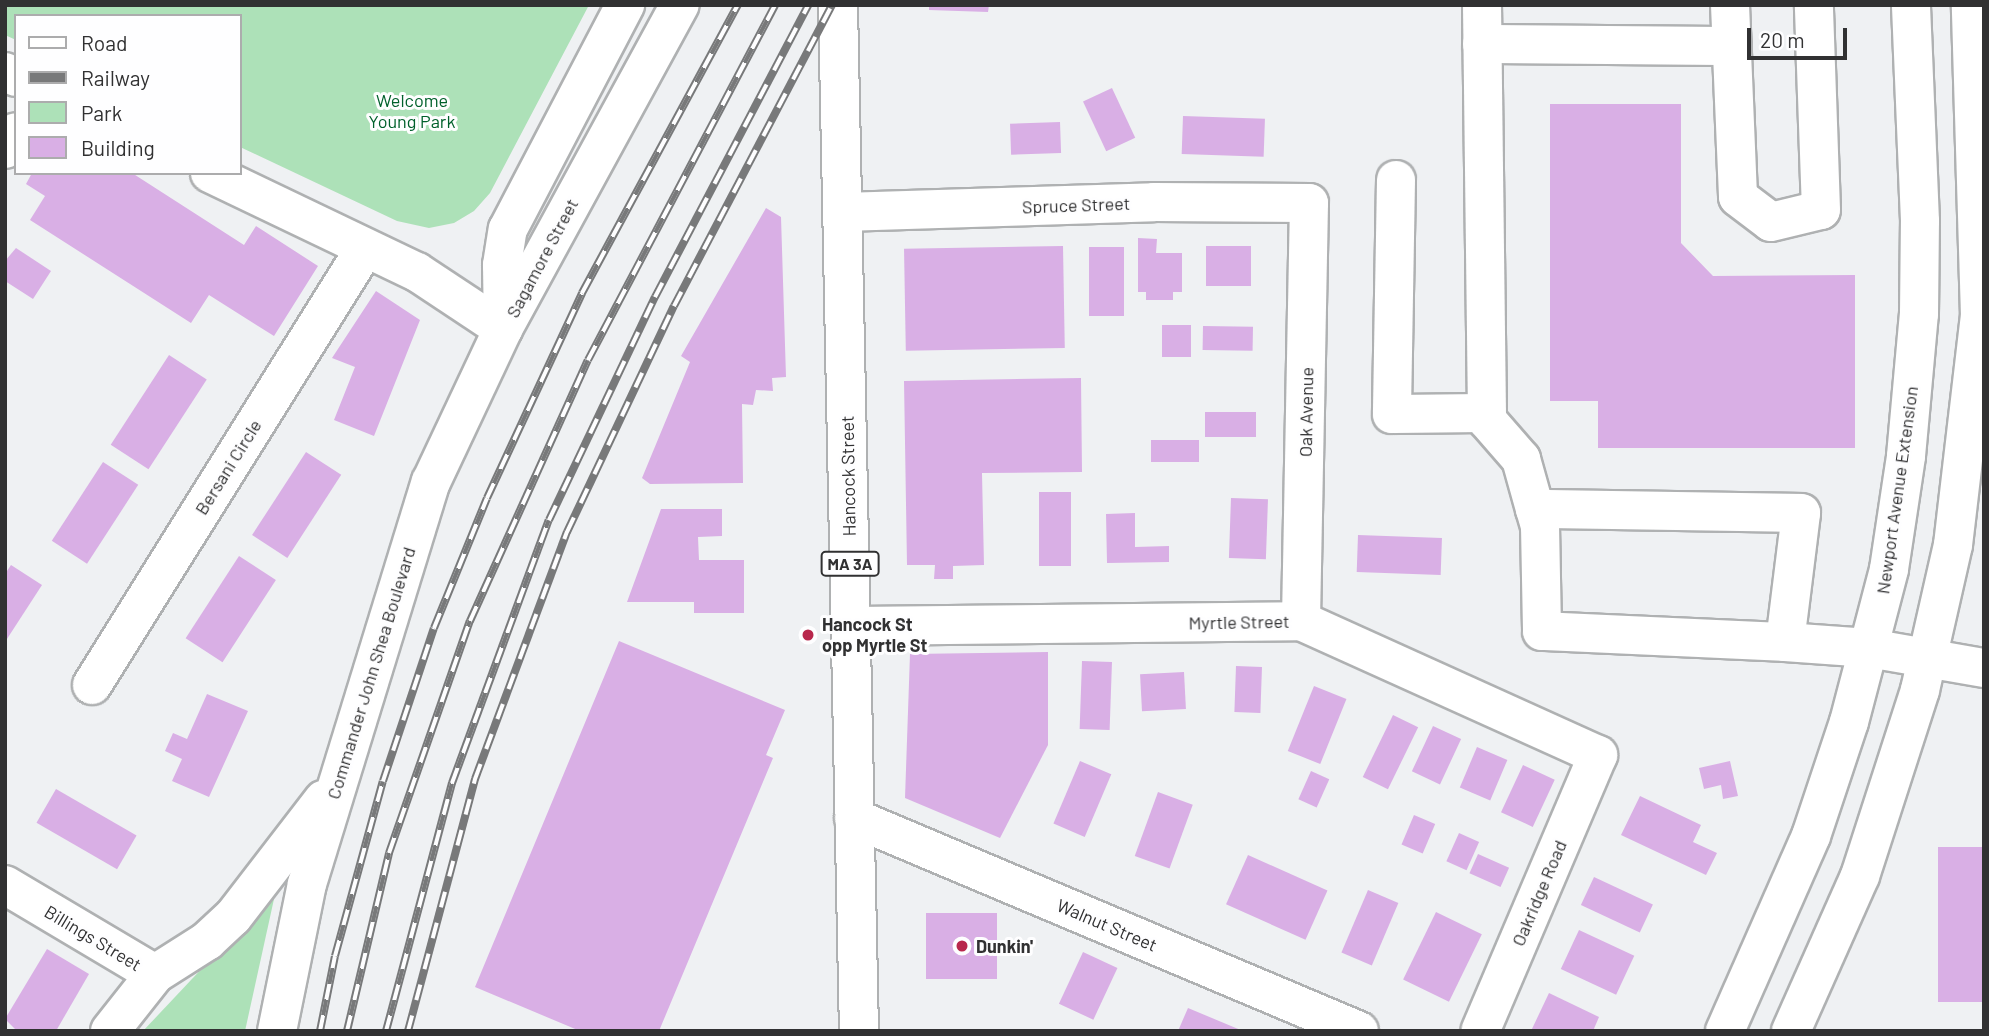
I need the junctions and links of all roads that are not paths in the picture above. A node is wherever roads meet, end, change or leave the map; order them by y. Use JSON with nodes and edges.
{"nodes":[{"id":1,"x":625,"y":5,"type":"edge"},
{"id":2,"x":680,"y":5,"type":"edge"},
{"id":3,"x":838,"y":5,"type":"edge"},
{"id":4,"x":1482,"y":5,"type":"edge"},
{"id":5,"x":1730,"y":5,"type":"edge"},
{"id":6,"x":1814,"y":5,"type":"edge"},
{"id":7,"x":1911,"y":5,"type":"edge"},
{"id":8,"x":1971,"y":5,"type":"edge"},
{"id":9,"x":1482,"y":44,"type":"junction"},
{"id":10,"x":1732,"y":47,"type":"junction"},
{"id":11,"x":1979,"y":87,"type":"edge"},
{"id":12,"x":214,"y":175,"type":"edge"},
{"id":13,"x":1395,"y":180,"type":"dead end"},
{"id":14,"x":1309,"y":203,"type":"joint"},
{"id":15,"x":843,"y":212,"type":"junction"},
{"id":16,"x":364,"y":250,"type":"junction"},
{"id":17,"x":503,"y":329,"type":"junction"},
{"id":18,"x":1486,"y":413,"type":"junction"},
{"id":19,"x":1974,"y":460,"type":"edge"},
{"id":20,"x":1535,"y":509,"type":"junction"},
{"id":21,"x":1301,"y":621,"type":"junction"},
{"id":22,"x":852,"y":626,"type":"junction"},
{"id":23,"x":1785,"y":642,"type":"junction"},
{"id":24,"x":1869,"y":648,"type":"junction"},
{"id":25,"x":1929,"y":656,"type":"junction"},
{"id":26,"x":1984,"y":668,"type":"edge"},
{"id":27,"x":92,"y":685,"type":"dead end"},
{"id":28,"x":1598,"y":755,"type":"joint"},
{"id":29,"x":339,"y":778,"type":"junction"},
{"id":30,"x":854,"y":818,"type":"junction"},
{"id":31,"x":5,"y":885,"type":"edge"},
{"id":32,"x":155,"y":975,"type":"junction"},
{"id":33,"x":110,"y":1031,"type":"edge"},
{"id":34,"x":277,"y":1031,"type":"edge"},
{"id":35,"x":859,"y":1031,"type":"edge"},
{"id":36,"x":1359,"y":1031,"type":"edge"},
{"id":37,"x":1479,"y":1031,"type":"edge"},
{"id":38,"x":1725,"y":1031,"type":"edge"},
{"id":39,"x":1791,"y":1031,"type":"edge"}],
"edges":[{"from":1,"to":17,"type":"street"},
{"from":2,"to":17,"type":"street","name":"Sagamore Street"},
{"from":3,"to":15,"type":"street","name":"Hancock Street","number":"MA 3A"},
{"from":4,"to":9,"type":"street"},
{"from":5,"to":10,"type":"street"},
{"from":6,"to":10,"type":"street"},
{"from":7,"to":24,"type":"street","name":"Newport Avenue Extension"},
{"from":8,"to":11,"type":"street"},
{"from":9,"to":10,"type":"street"},
{"from":9,"to":18,"type":"street"},
{"from":11,"to":19,"type":"street"},
{"from":12,"to":16,"type":"street","name":"Sagamore Street"},
{"from":13,"to":18,"type":"street"},
{"from":14,"to":15,"type":"street","name":"Spruce Street"},
{"from":14,"to":21,"type":"street","name":"Oak Avenue"},
{"from":15,"to":22,"type":"street","name":"Hancock Street","number":"MA 3A"},
{"from":16,"to":17,"type":"street","name":"Sagamore Street"},
{"from":16,"to":27,"type":"street","name":"Bersani Circle"},
{"from":17,"to":29,"type":"street","name":"Commander John Shea Boulevard"},
{"from":18,"to":20,"type":"street"},
{"from":19,"to":25,"type":"street"},
{"from":20,"to":23,"type":"street"},
{"from":20,"to":23,"type":"street"},
{"from":21,"to":22,"type":"street","name":"Myrtle Street"},
{"from":21,"to":28,"type":"street","name":"Myrtle Street"},
{"from":22,"to":30,"type":"street","name":"Hancock Street","number":"MA 3A"},
{"from":23,"to":24,"type":"street"},
{"from":24,"to":25,"type":"street"},
{"from":24,"to":38,"type":"street","name":"Newport Avenue Extension"},
{"from":25,"to":26,"type":"street"},
{"from":25,"to":39,"type":"street"},
{"from":28,"to":37,"type":"street","name":"Oakridge Road"},
{"from":29,"to":32,"type":"street"},
{"from":29,"to":34,"type":"street","name":"Commander John Shea Boulevard"},
{"from":30,"to":35,"type":"street","name":"Hancock Street","number":"MA 3A"},
{"from":30,"to":36,"type":"street","name":"Walnut Street"},
{"from":31,"to":32,"type":"street","name":"Billings Street"},
{"from":32,"to":33,"type":"street","name":"Billings Street"}]}
